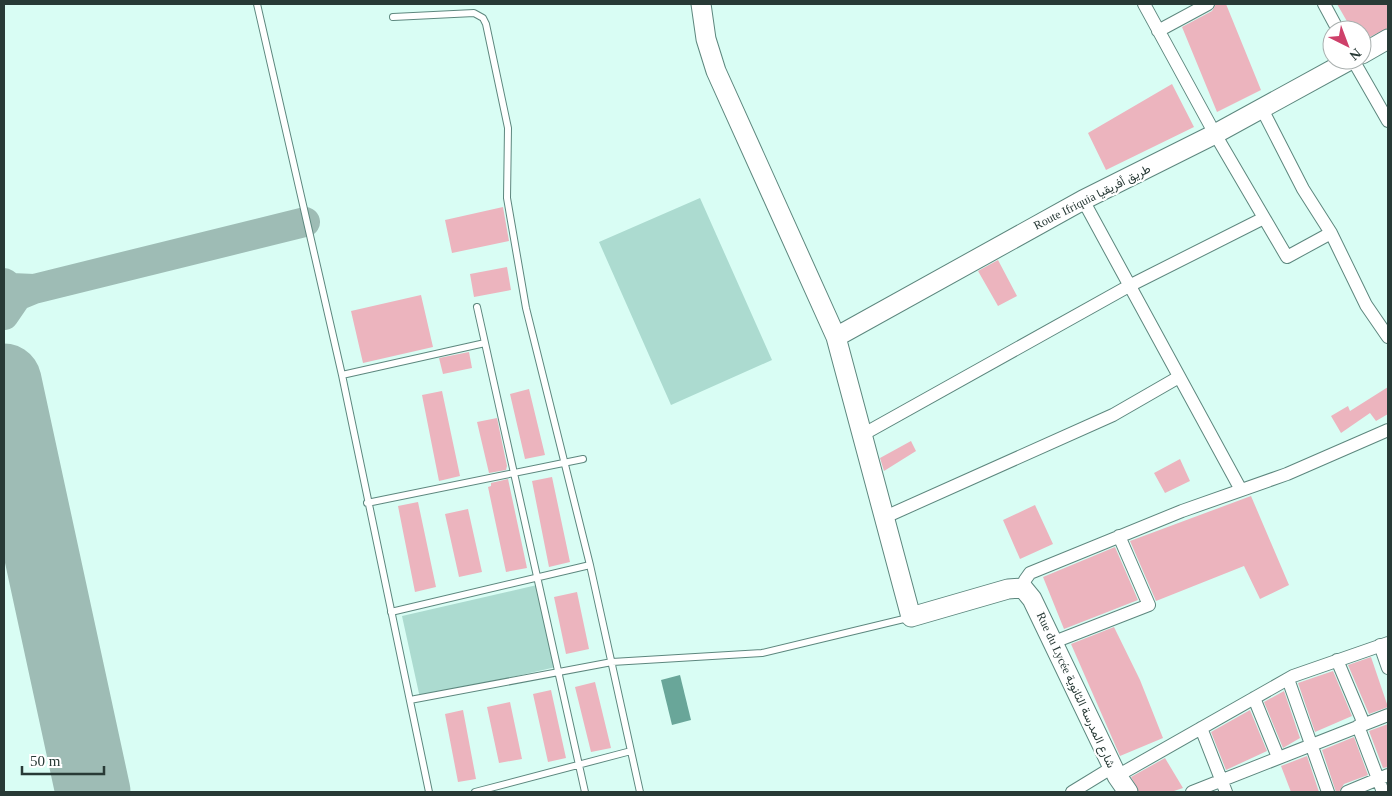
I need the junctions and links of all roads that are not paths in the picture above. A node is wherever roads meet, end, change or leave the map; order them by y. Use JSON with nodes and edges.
{"nodes":[{"id":1,"x":257,"y":4,"type":"edge"},
{"id":2,"x":701,"y":4,"type":"edge"},
{"id":3,"x":1144,"y":4,"type":"edge"},
{"id":4,"x":1208,"y":4,"type":"edge"},
{"id":5,"x":1324,"y":4,"type":"edge"},
{"id":6,"x":393,"y":17,"type":"dead end"},
{"id":7,"x":1333,"y":20,"type":"edge"},
{"id":8,"x":1158,"y":32,"type":"junction"},
{"id":9,"x":1388,"y":39,"type":"edge"},
{"id":10,"x":1372,"y":48,"type":"edge"},
{"id":11,"x":1333,"y":70,"type":"edge"},
{"id":12,"x":1358,"y":70,"type":"edge"},
{"id":13,"x":1261,"y":107,"type":"junction"},
{"id":14,"x":1388,"y":121,"type":"edge"},
{"id":15,"x":1215,"y":134,"type":"junction"},
{"id":16,"x":1083,"y":200,"type":"junction"},
{"id":17,"x":1264,"y":218,"type":"junction"},
{"id":18,"x":1331,"y":233,"type":"junction"},
{"id":19,"x":1129,"y":286,"type":"junction"},
{"id":20,"x":477,"y":307,"type":"dead end"},
{"id":21,"x":836,"y":337,"type":"junction"},
{"id":22,"x":1388,"y":337,"type":"edge"},
{"id":23,"x":485,"y":343,"type":"junction"},
{"id":24,"x":342,"y":375,"type":"junction"},
{"id":25,"x":1179,"y":377,"type":"junction"},
{"id":26,"x":1388,"y":430,"type":"edge"},
{"id":27,"x":862,"y":435,"type":"junction"},
{"id":28,"x":583,"y":459,"type":"dead end"},
{"id":29,"x":563,"y":463,"type":"junction"},
{"id":30,"x":514,"y":473,"type":"junction"},
{"id":31,"x":1241,"y":490,"type":"junction"},
{"id":32,"x":368,"y":503,"type":"junction"},
{"id":33,"x":885,"y":517,"type":"junction"},
{"id":34,"x":1119,"y":536,"type":"junction"},
{"id":35,"x":590,"y":565,"type":"junction"},
{"id":36,"x":537,"y":578,"type":"junction"},
{"id":37,"x":1023,"y":588,"type":"junction"},
{"id":38,"x":391,"y":612,"type":"junction"},
{"id":39,"x":911,"y":617,"type":"junction"},
{"id":40,"x":1054,"y":642,"type":"junction"},
{"id":41,"x":1384,"y":644,"type":"edge"},
{"id":42,"x":1337,"y":660,"type":"junction"},
{"id":43,"x":612,"y":662,"type":"junction"},
{"id":44,"x":1388,"y":668,"type":"edge"},
{"id":45,"x":557,"y":671,"type":"junction"},
{"id":46,"x":1288,"y":679,"type":"junction"},
{"id":47,"x":1254,"y":698,"type":"junction"},
{"id":48,"x":410,"y":700,"type":"junction"},
{"id":49,"x":1388,"y":715,"type":"edge"},
{"id":50,"x":1361,"y":725,"type":"junction"},
{"id":51,"x":1202,"y":728,"type":"junction"},
{"id":52,"x":1311,"y":744,"type":"junction"},
{"id":53,"x":631,"y":751,"type":"junction"},
{"id":54,"x":1278,"y":757,"type":"junction"},
{"id":55,"x":578,"y":765,"type":"junction"},
{"id":56,"x":1115,"y":772,"type":"junction"},
{"id":57,"x":1383,"y":778,"type":"edge"},
{"id":58,"x":1224,"y":786,"type":"edge"},
{"id":59,"x":429,"y":792,"type":"edge"},
{"id":60,"x":475,"y":792,"type":"edge"},
{"id":61,"x":585,"y":792,"type":"edge"},
{"id":62,"x":640,"y":792,"type":"edge"},
{"id":63,"x":1072,"y":792,"type":"edge"},
{"id":64,"x":1128,"y":792,"type":"edge"},
{"id":65,"x":1192,"y":792,"type":"edge"},
{"id":66,"x":1328,"y":792,"type":"edge"},
{"id":67,"x":1347,"y":792,"type":"edge"},
{"id":68,"x":1383,"y":792,"type":"edge"}],
"edges":[{"from":1,"to":24,"type":"lane"},
{"from":2,"to":21,"type":"street"},
{"from":3,"to":8,"type":"street"},
{"from":4,"to":8,"type":"street"},
{"from":5,"to":7,"type":"street"},
{"from":6,"to":29,"type":"lane"},
{"from":8,"to":15,"type":"street"},
{"from":9,"to":10,"type":"street"},
{"from":11,"to":13,"type":"street","name":"Route Ifriquia طريق أفريقيا"},
{"from":12,"to":14,"type":"street"},
{"from":13,"to":15,"type":"street","name":"Route Ifriquia طريق أفريقيا"},
{"from":13,"to":18,"type":"street"},
{"from":15,"to":16,"type":"street","name":"Route Ifriquia طريق أفريقيا"},
{"from":15,"to":17,"type":"street"},
{"from":16,"to":19,"type":"street"},
{"from":16,"to":21,"type":"street","name":"Route Ifriquia طريق أفريقيا"},
{"from":17,"to":18,"type":"street"},
{"from":17,"to":19,"type":"street"},
{"from":18,"to":22,"type":"street"},
{"from":19,"to":25,"type":"street"},
{"from":19,"to":27,"type":"street"},
{"from":20,"to":23,"type":"lane"},
{"from":21,"to":27,"type":"street"},
{"from":23,"to":24,"type":"lane"},
{"from":23,"to":30,"type":"lane"},
{"from":24,"to":32,"type":"lane"},
{"from":25,"to":31,"type":"street"},
{"from":25,"to":33,"type":"street"},
{"from":26,"to":31,"type":"street"},
{"from":27,"to":33,"type":"street"},
{"from":28,"to":29,"type":"lane"},
{"from":29,"to":30,"type":"lane"},
{"from":29,"to":35,"type":"lane"},
{"from":30,"to":32,"type":"lane"},
{"from":30,"to":36,"type":"lane"},
{"from":31,"to":34,"type":"street"},
{"from":32,"to":38,"type":"lane"},
{"from":33,"to":39,"type":"street"},
{"from":34,"to":37,"type":"street"},
{"from":34,"to":40,"type":"street"},
{"from":35,"to":36,"type":"lane"},
{"from":35,"to":43,"type":"lane"},
{"from":36,"to":38,"type":"lane"},
{"from":36,"to":45,"type":"lane"},
{"from":37,"to":39,"type":"street"},
{"from":37,"to":40,"type":"street","name":"Rue du Lycée شارع المدرسة الثانوية"},
{"from":38,"to":48,"type":"lane"},
{"from":39,"to":43,"type":"lane"},
{"from":40,"to":56,"type":"street","name":"Rue du Lycée شارع المدرسة الثانوية"},
{"from":41,"to":42,"type":"street"},
{"from":41,"to":44,"type":"street"},
{"from":42,"to":46,"type":"street"},
{"from":42,"to":50,"type":"street"},
{"from":43,"to":45,"type":"lane"},
{"from":43,"to":53,"type":"lane"},
{"from":45,"to":48,"type":"lane"},
{"from":45,"to":55,"type":"lane"},
{"from":46,"to":47,"type":"street"},
{"from":46,"to":52,"type":"street"},
{"from":47,"to":51,"type":"street"},
{"from":47,"to":54,"type":"street"},
{"from":48,"to":59,"type":"lane"},
{"from":49,"to":50,"type":"street"},
{"from":50,"to":52,"type":"street"},
{"from":50,"to":57,"type":"street"},
{"from":51,"to":56,"type":"street"},
{"from":51,"to":58,"type":"street"},
{"from":52,"to":54,"type":"street"},
{"from":52,"to":66,"type":"street"},
{"from":53,"to":55,"type":"lane"},
{"from":53,"to":62,"type":"lane"},
{"from":54,"to":58,"type":"street"},
{"from":55,"to":60,"type":"lane"},
{"from":55,"to":61,"type":"lane"},
{"from":56,"to":63,"type":"street"},
{"from":56,"to":64,"type":"street","name":"Rue du Lycée شارع المدرسة الثانوية"},
{"from":57,"to":67,"type":"street"},
{"from":57,"to":68,"type":"street"},
{"from":58,"to":65,"type":"street"}]}
